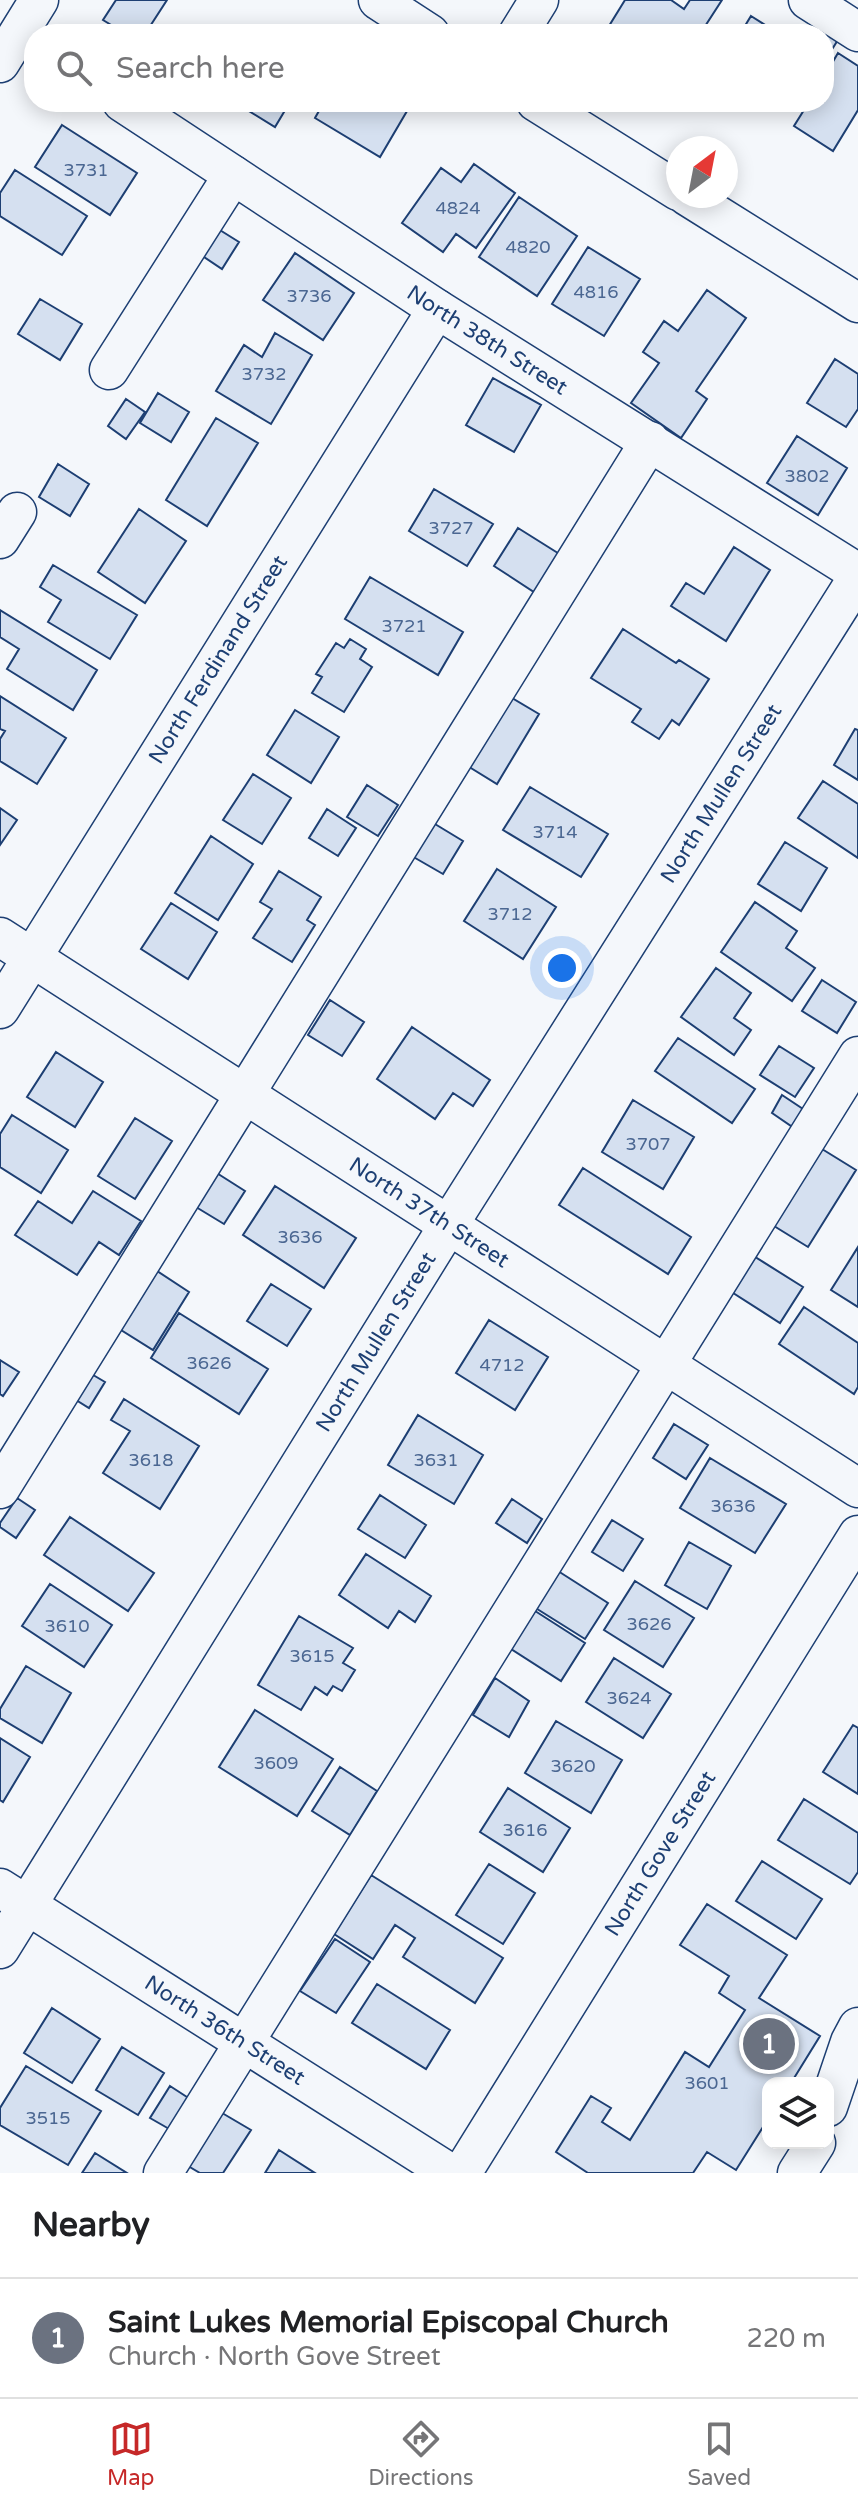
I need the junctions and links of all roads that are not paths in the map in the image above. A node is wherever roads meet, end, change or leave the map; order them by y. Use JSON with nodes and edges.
{"nodes":[{"id":1,"x":39,"y":0,"type":"edge"},
{"id":2,"x":378,"y":0,"type":"edge"},
{"id":3,"x":539,"y":0,"type":"edge"},
{"id":4,"x":808,"y":0,"type":"edge"},
{"id":5,"x":415,"y":24,"type":"edge"},
{"id":6,"x":524,"y":24,"type":"edge"},
{"id":7,"x":858,"y":32,"type":"edge"},
{"id":8,"x":13,"y":41,"type":"edge"},
{"id":9,"x":137,"y":112,"type":"edge"},
{"id":10,"x":552,"y":112,"type":"edge"},
{"id":11,"x":233,"y":175,"type":"junction"},
{"id":12,"x":666,"y":183,"type":"edge"},
{"id":13,"x":706,"y":208,"type":"edge"},
{"id":14,"x":858,"y":303,"type":"edge"},
{"id":15,"x":437,"y":309,"type":"junction"},
{"id":16,"x":109,"y":370,"type":"dead end"},
{"id":17,"x":650,"y":441,"type":"junction"},
{"id":18,"x":858,"y":575,"type":"edge"},
{"id":19,"x":0,"y":937,"type":"edge"},
{"id":20,"x":32,"y":958,"type":"junction"},
{"id":21,"x":0,"y":1009,"type":"edge"},
{"id":22,"x":858,"y":1056,"type":"edge"},
{"id":23,"x":246,"y":1094,"type":"junction"},
{"id":24,"x":448,"y":1226,"type":"junction"},
{"id":25,"x":665,"y":1363,"type":"junction"},
{"id":26,"x":858,"y":1488,"type":"edge"},
{"id":27,"x":0,"y":1489,"type":"edge"},
{"id":28,"x":858,"y":1535,"type":"edge"},
{"id":29,"x":14,"y":1897,"type":"edge"},
{"id":30,"x":0,"y":1949,"type":"edge"},
{"id":31,"x":858,"y":2027,"type":"edge"},
{"id":32,"x":244,"y":2042,"type":"junction"},
{"id":33,"x":834,"y":2089,"type":"edge"},
{"id":34,"x":812,"y":2149,"type":"edge"},
{"id":35,"x":163,"y":2173,"type":"edge"},
{"id":36,"x":450,"y":2173,"type":"edge"},
{"id":37,"x":462,"y":2173,"type":"edge"},
{"id":38,"x":797,"y":2173,"type":"edge"}],
"edges":[{"from":1,"to":8,"type":"street"},
{"from":2,"to":5,"type":"street"},
{"from":3,"to":6,"type":"street"},
{"from":4,"to":7,"type":"street"},
{"from":9,"to":11,"type":"street","name":"North 38th Street"},
{"from":10,"to":12,"type":"street"},
{"from":11,"to":15,"type":"street","name":"North 38th Street"},
{"from":11,"to":16,"type":"street"},
{"from":13,"to":14,"type":"street"},
{"from":15,"to":17,"type":"street","name":"North 38th Street"},
{"from":15,"to":20,"type":"street","name":"North Ferdinand Street"},
{"from":17,"to":18,"type":"street","name":"North 38th Street"},
{"from":17,"to":23,"type":"street"},
{"from":18,"to":24,"type":"street","name":"North Mullen Street"},
{"from":19,"to":20,"type":"street","name":"North 37th Street"},
{"from":20,"to":21,"type":"street","name":"North Ferdinand Street"},
{"from":20,"to":23,"type":"street","name":"North 37th Street"},
{"from":22,"to":25,"type":"street"},
{"from":23,"to":24,"type":"street","name":"North 37th Street"},
{"from":23,"to":27,"type":"street"},
{"from":24,"to":25,"type":"street","name":"North 37th Street"},
{"from":24,"to":29,"type":"street","name":"North Mullen Street"},
{"from":25,"to":26,"type":"street","name":"North 37th Street"},
{"from":25,"to":32,"type":"street"},
{"from":28,"to":37,"type":"street","name":"North Gove Street"},
{"from":29,"to":30,"type":"street","name":"North Mullen Street"},
{"from":29,"to":32,"type":"street","name":"North 36th Street"},
{"from":31,"to":33,"type":"street"},
{"from":32,"to":35,"type":"street"},
{"from":32,"to":36,"type":"street","name":"North 36th Street"},
{"from":34,"to":38,"type":"street"}]}
